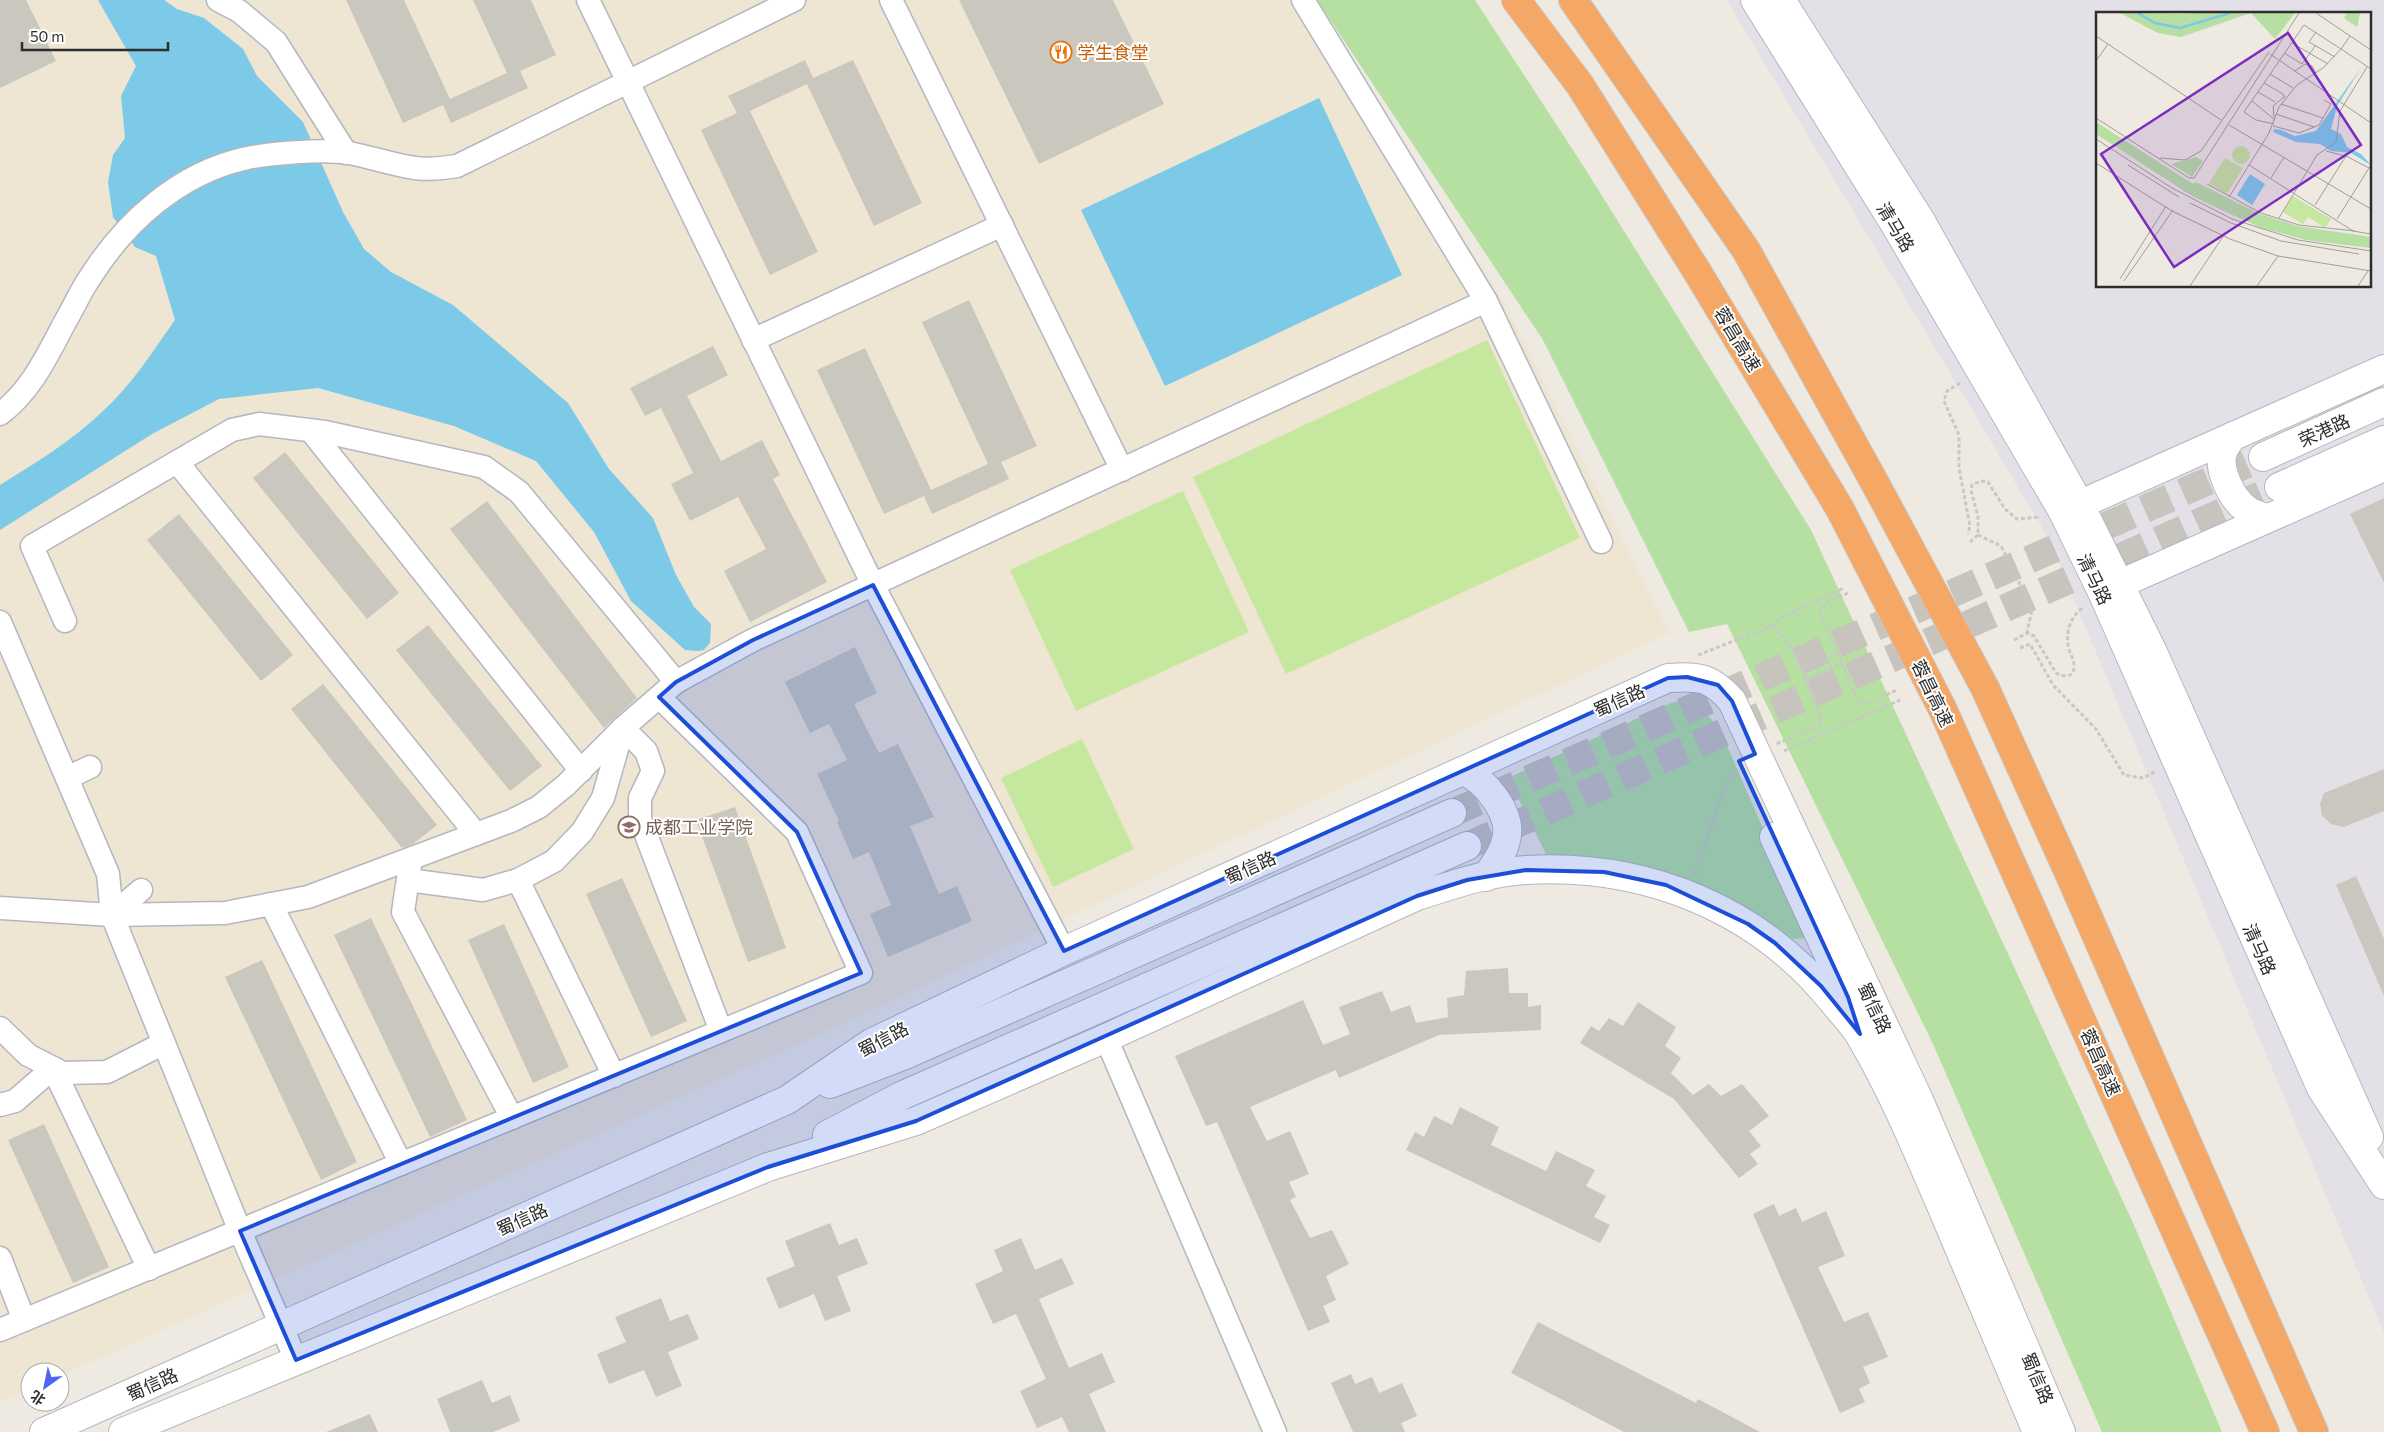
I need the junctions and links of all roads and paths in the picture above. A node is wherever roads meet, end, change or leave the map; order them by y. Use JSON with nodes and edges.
{"nodes":[{"id":1,"x":218,"y":0,"type":"edge"},
{"id":2,"x":588,"y":0,"type":"edge"},
{"id":3,"x":794,"y":0,"type":"edge"},
{"id":4,"x":891,"y":0,"type":"edge"},
{"id":5,"x":1303,"y":0,"type":"edge"},
{"id":6,"x":1516,"y":0,"type":"edge"},
{"id":7,"x":1573,"y":0,"type":"edge"},
{"id":8,"x":1755,"y":0,"type":"edge"},
{"id":9,"x":1781,"y":0,"type":"edge"},
{"id":10,"x":626,"y":82,"type":"junction"},
{"id":11,"x":346,"y":153,"type":"junction"},
{"id":12,"x":1002,"y":225,"type":"junction"},
{"id":13,"x":1486,"y":301,"type":"junction"},
{"id":14,"x":753,"y":340,"type":"junction"},
{"id":15,"x":2384,"y":369,"type":"edge"},
{"id":16,"x":1980,"y":371,"type":"junction"},
{"id":17,"x":2384,"y":402,"type":"edge"},
{"id":18,"x":0,"y":414,"type":"edge"},
{"id":19,"x":311,"y":431,"type":"junction"},
{"id":20,"x":2233,"y":436,"type":"junction"},
{"id":21,"x":2384,"y":440,"type":"edge"},
{"id":22,"x":2263,"y":457,"type":"tunnel mouth"},
{"id":23,"x":177,"y":462,"type":"junction"},
{"id":24,"x":2384,"y":466,"type":"edge"},
{"id":25,"x":1122,"y":470,"type":"junction"},
{"id":26,"x":2279,"y":487,"type":"tunnel mouth"},
{"id":27,"x":2071,"y":508,"type":"junction"},
{"id":28,"x":2267,"y":518,"type":"junction"},
{"id":29,"x":1968,"y":534,"type":"dead end"},
{"id":30,"x":1978,"y":535,"type":"junction"},
{"id":31,"x":1601,"y":542,"type":"dead end"},
{"id":32,"x":1970,"y":542,"type":"dead end"},
{"id":33,"x":873,"y":585,"type":"junction"},
{"id":34,"x":1844,"y":588,"type":"dead end"},
{"id":35,"x":2111,"y":588,"type":"junction"},
{"id":36,"x":1848,"y":593,"type":"dead end"},
{"id":37,"x":65,"y":621,"type":"dead end"},
{"id":38,"x":0,"y":622,"type":"edge"},
{"id":39,"x":1772,"y":626,"type":"junction"},
{"id":40,"x":2027,"y":633,"type":"junction"},
{"id":41,"x":2014,"y":640,"type":"dead end"},
{"id":42,"x":2020,"y":648,"type":"dead end"},
{"id":43,"x":1837,"y":654,"type":"junction"},
{"id":44,"x":1694,"y":656,"type":"dead end"},
{"id":45,"x":1842,"y":663,"type":"junction"},
{"id":46,"x":1801,"y":670,"type":"junction"},
{"id":47,"x":1805,"y":679,"type":"junction"},
{"id":48,"x":676,"y":682,"type":"junction"},
{"id":49,"x":1897,"y":690,"type":"dead end"},
{"id":50,"x":658,"y":697,"type":"junction"},
{"id":51,"x":1900,"y":700,"type":"dead end"},
{"id":52,"x":623,"y":728,"type":"junction"},
{"id":53,"x":1784,"y":751,"type":"dead end"},
{"id":54,"x":1755,"y":754,"type":"junction"},
{"id":55,"x":2177,"y":762,"type":"junction"},
{"id":56,"x":90,"y":768,"type":"dead end"},
{"id":57,"x":581,"y":770,"type":"junction"},
{"id":58,"x":1463,"y":771,"type":"junction"},
{"id":59,"x":1737,"y":775,"type":"dead end"},
{"id":60,"x":66,"y":778,"type":"junction"},
{"id":61,"x":1452,"y":813,"type":"tunnel mouth"},
{"id":62,"x":476,"y":834,"type":"junction"},
{"id":63,"x":1467,"y":846,"type":"tunnel mouth"},
{"id":64,"x":410,"y":870,"type":"junction"},
{"id":65,"x":1486,"y":877,"type":"junction"},
{"id":66,"x":518,"y":880,"type":"junction"},
{"id":67,"x":1692,"y":882,"type":"dead end"},
{"id":68,"x":141,"y":890,"type":"dead end"},
{"id":69,"x":272,"y":904,"type":"junction"},
{"id":70,"x":0,"y":908,"type":"edge"},
{"id":71,"x":112,"y":915,"type":"junction"},
{"id":72,"x":1064,"y":951,"type":"junction"},
{"id":73,"x":0,"y":1028,"type":"edge"},
{"id":74,"x":721,"y":1031,"type":"junction"},
{"id":75,"x":1860,"y":1034,"type":"junction"},
{"id":76,"x":1106,"y":1038,"type":"junction"},
{"id":77,"x":164,"y":1043,"type":"junction"},
{"id":78,"x":53,"y":1068,"type":"junction"},
{"id":79,"x":614,"y":1076,"type":"junction"},
{"id":80,"x":787,"y":1100,"type":"junction"},
{"id":81,"x":0,"y":1105,"type":"edge"},
{"id":82,"x":512,"y":1118,"type":"junction"},
{"id":83,"x":401,"y":1164,"type":"junction"},
{"id":84,"x":768,"y":1167,"type":"junction"},
{"id":85,"x":2384,"y":1170,"type":"edge"},
{"id":86,"x":2384,"y":1185,"type":"edge"},
{"id":87,"x":240,"y":1231,"type":"junction"},
{"id":88,"x":0,"y":1258,"type":"edge"},
{"id":89,"x":148,"y":1269,"type":"junction"},
{"id":90,"x":24,"y":1320,"type":"junction"},
{"id":91,"x":281,"y":1327,"type":"junction"},
{"id":92,"x":0,"y":1330,"type":"edge"},
{"id":93,"x":296,"y":1360,"type":"junction"},
{"id":94,"x":44,"y":1432,"type":"edge"},
{"id":95,"x":123,"y":1432,"type":"edge"},
{"id":96,"x":1275,"y":1432,"type":"edge"},
{"id":97,"x":2037,"y":1432,"type":"edge"},
{"id":98,"x":2061,"y":1432,"type":"edge"},
{"id":99,"x":2265,"y":1432,"type":"edge"},
{"id":100,"x":2314,"y":1432,"type":"edge"}],
"edges":[{"from":1,"to":11,"type":"street"},
{"from":2,"to":10,"type":"street"},
{"from":3,"to":10,"type":"street"},
{"from":4,"to":12,"type":"street"},
{"from":5,"to":13,"type":"street"},
{"from":6,"to":99,"type":"highway","name":"蓉昌高速"},
{"from":7,"to":100,"type":"highway"},
{"from":8,"to":16,"type":"main road","name":"清马路"},
{"from":9,"to":27,"type":"main road","name":"清马路"},
{"from":10,"to":11,"type":"street"},
{"from":10,"to":14,"type":"street"},
{"from":11,"to":18,"type":"street"},
{"from":12,"to":14,"type":"street"},
{"from":12,"to":25,"type":"street"},
{"from":13,"to":25,"type":"street"},
{"from":13,"to":31,"type":"street"},
{"from":14,"to":33,"type":"street"},
{"from":15,"to":20,"type":"main road"},
{"from":16,"to":27,"type":"main road","name":"清马路"},
{"from":16,"to":29,"type":"path"},
{"from":17,"to":22,"type":"main road","name":"荣港路"},
{"from":19,"to":23,"type":"street"},
{"from":19,"to":48,"type":"street"},
{"from":19,"to":57,"type":"street"},
{"from":20,"to":27,"type":"main road"},
{"from":20,"to":28,"type":"main road"},
{"from":21,"to":26,"type":"main road","name":"荣港路"},
{"from":23,"to":37,"type":"street"},
{"from":23,"to":62,"type":"street"},
{"from":24,"to":28,"type":"main road"},
{"from":25,"to":33,"type":"street"},
{"from":27,"to":30,"type":"path"},
{"from":27,"to":35,"type":"main road","name":"清马路"},
{"from":28,"to":35,"type":"main road"},
{"from":30,"to":32,"type":"path"},
{"from":30,"to":40,"type":"path"},
{"from":33,"to":48,"type":"street"},
{"from":33,"to":72,"type":"street"},
{"from":34,"to":39,"type":"path"},
{"from":35,"to":40,"type":"path"},
{"from":35,"to":55,"type":"main road","name":"清马路"},
{"from":35,"to":85,"type":"main road","name":"清马路"},
{"from":36,"to":43,"type":"path"},
{"from":38,"to":60,"type":"street"},
{"from":39,"to":44,"type":"path"},
{"from":39,"to":46,"type":"path"},
{"from":40,"to":41,"type":"path"},
{"from":42,"to":55,"type":"path"},
{"from":43,"to":45,"type":"path"},
{"from":43,"to":46,"type":"path"},
{"from":45,"to":47,"type":"path"},
{"from":45,"to":49,"type":"path"},
{"from":46,"to":47,"type":"path"},
{"from":47,"to":54,"type":"path"},
{"from":48,"to":50,"type":"street"},
{"from":50,"to":52,"type":"street"},
{"from":50,"to":74,"type":"street"},
{"from":51,"to":53,"type":"path"},
{"from":52,"to":57,"type":"street"},
{"from":52,"to":66,"type":"street"},
{"from":52,"to":74,"type":"street"},
{"from":54,"to":58,"type":"main road","name":"蜀信路"},
{"from":54,"to":75,"type":"main road"},
{"from":54,"to":98,"type":"main road","name":"蜀信路"},
{"from":55,"to":86,"type":"main road","name":"清马路"},
{"from":56,"to":60,"type":"street"},
{"from":57,"to":62,"type":"street"},
{"from":58,"to":65,"type":"main road"},
{"from":58,"to":72,"type":"main road","name":"蜀信路"},
{"from":59,"to":67,"type":"path"},
{"from":60,"to":71,"type":"street"},
{"from":61,"to":80,"type":"main road"},
{"from":62,"to":64,"type":"street"},
{"from":63,"to":84,"type":"main road"},
{"from":64,"to":66,"type":"street"},
{"from":64,"to":69,"type":"street"},
{"from":64,"to":82,"type":"street"},
{"from":65,"to":75,"type":"main road","name":"蜀信路"},
{"from":65,"to":76,"type":"main road","name":"蜀信路"},
{"from":66,"to":79,"type":"street"},
{"from":68,"to":71,"type":"street"},
{"from":69,"to":71,"type":"street"},
{"from":69,"to":83,"type":"street"},
{"from":70,"to":71,"type":"street"},
{"from":71,"to":77,"type":"street"},
{"from":72,"to":80,"type":"main road","name":"蜀信路"},
{"from":73,"to":78,"type":"street"},
{"from":74,"to":79,"type":"street"},
{"from":75,"to":97,"type":"main road","name":"蜀信路"},
{"from":76,"to":84,"type":"main road","name":"蜀信路"},
{"from":76,"to":96,"type":"street"},
{"from":77,"to":78,"type":"street"},
{"from":77,"to":87,"type":"street"},
{"from":78,"to":81,"type":"street"},
{"from":78,"to":89,"type":"street"},
{"from":79,"to":82,"type":"street"},
{"from":80,"to":91,"type":"main road","name":"蜀信路"},
{"from":82,"to":83,"type":"street"},
{"from":83,"to":87,"type":"street"},
{"from":84,"to":93,"type":"main road","name":"蜀信路"},
{"from":87,"to":89,"type":"street"},
{"from":87,"to":91,"type":"street"},
{"from":88,"to":90,"type":"street"},
{"from":89,"to":90,"type":"street"},
{"from":90,"to":92,"type":"street"},
{"from":91,"to":93,"type":"street"},
{"from":91,"to":94,"type":"main road","name":"蜀信路"},
{"from":93,"to":95,"type":"main road","name":"蜀信路"}]}
